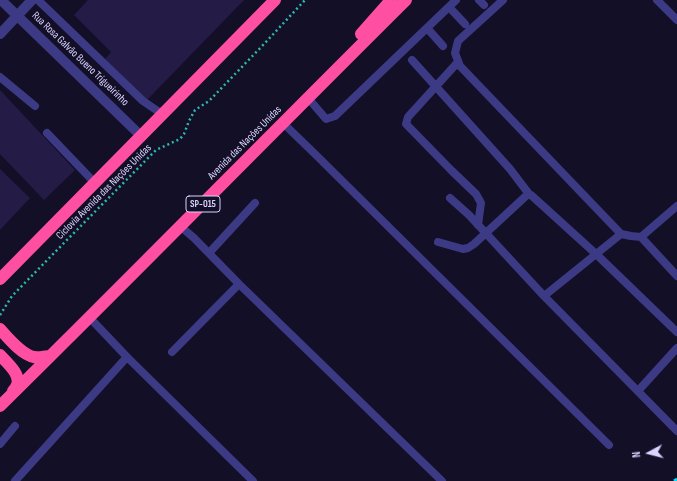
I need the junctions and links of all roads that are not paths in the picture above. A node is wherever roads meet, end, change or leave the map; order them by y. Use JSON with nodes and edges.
{"nodes":[{"id":1,"x":2,"y":0,"type":"edge"},
{"id":2,"x":32,"y":0,"type":"edge"},
{"id":3,"x":38,"y":0,"type":"edge"},
{"id":4,"x":275,"y":0,"type":"edge"},
{"id":5,"x":392,"y":0,"type":"edge"},
{"id":6,"x":406,"y":0,"type":"edge"},
{"id":7,"x":456,"y":0,"type":"edge"},
{"id":8,"x":503,"y":0,"type":"edge"},
{"id":9,"x":657,"y":0,"type":"edge"},
{"id":10,"x":449,"y":7,"type":"junction"},
{"id":11,"x":17,"y":15,"type":"junction"},
{"id":12,"x":677,"y":20,"type":"edge"},
{"id":13,"x":465,"y":24,"type":"dead end"},
{"id":14,"x":427,"y":28,"type":"junction"},
{"id":15,"x":0,"y":34,"type":"edge"},
{"id":16,"x":443,"y":46,"type":"dead end"},
{"id":17,"x":352,"y":53,"type":"junction"},
{"id":18,"x":412,"y":60,"type":"dead end"},
{"id":19,"x":458,"y":62,"type":"junction"},
{"id":20,"x":0,"y":77,"type":"edge"},
{"id":21,"x":436,"y":86,"type":"junction"},
{"id":22,"x":308,"y":98,"type":"junction"},
{"id":23,"x":35,"y":106,"type":"dead end"},
{"id":24,"x":162,"y":114,"type":"junction"},
{"id":25,"x":283,"y":123,"type":"junction"},
{"id":26,"x":47,"y":133,"type":"dead end"},
{"id":27,"x":141,"y":136,"type":"junction"},
{"id":28,"x":95,"y":183,"type":"junction"},
{"id":29,"x":529,"y":194,"type":"junction"},
{"id":30,"x":450,"y":198,"type":"dead end"},
{"id":31,"x":255,"y":203,"type":"dead end"},
{"id":32,"x":677,"y":206,"type":"edge"},
{"id":33,"x":478,"y":225,"type":"junction"},
{"id":34,"x":180,"y":226,"type":"junction"},
{"id":35,"x":486,"y":234,"type":"junction"},
{"id":36,"x":621,"y":234,"type":"junction"},
{"id":37,"x":641,"y":238,"type":"junction"},
{"id":38,"x":438,"y":242,"type":"dead end"},
{"id":39,"x":209,"y":253,"type":"junction"},
{"id":40,"x":596,"y":254,"type":"junction"},
{"id":41,"x":677,"y":276,"type":"edge"},
{"id":42,"x":0,"y":279,"type":"edge"},
{"id":43,"x":239,"y":284,"type":"junction"},
{"id":44,"x":544,"y":296,"type":"junction"},
{"id":45,"x":89,"y":317,"type":"junction"},
{"id":46,"x":0,"y":329,"type":"edge"},
{"id":47,"x":677,"y":332,"type":"edge"},
{"id":48,"x":677,"y":348,"type":"edge"},
{"id":49,"x":172,"y":352,"type":"dead end"},
{"id":50,"x":0,"y":355,"type":"edge"},
{"id":51,"x":50,"y":356,"type":"junction"},
{"id":52,"x":127,"y":357,"type":"junction"},
{"id":53,"x":638,"y":391,"type":"junction"},
{"id":54,"x":11,"y":396,"type":"junction"},
{"id":55,"x":0,"y":406,"type":"edge"},
{"id":56,"x":15,"y":426,"type":"dead end"},
{"id":57,"x":677,"y":431,"type":"edge"},
{"id":58,"x":0,"y":444,"type":"edge"},
{"id":59,"x":609,"y":445,"type":"dead end"},
{"id":60,"x":16,"y":481,"type":"edge"},
{"id":61,"x":253,"y":481,"type":"edge"},
{"id":62,"x":442,"y":481,"type":"edge"}],
"edges":[{"from":1,"to":11,"type":"street","name":"Rua Rosa Galvão Bueno Trigueirinho"},
{"from":2,"to":11,"type":"street"},
{"from":3,"to":24,"type":"lane"},
{"from":4,"to":24,"type":"highway"},
{"from":5,"to":17,"type":"highway"},
{"from":6,"to":17,"type":"highway","name":"Avenida das Nações Unidas","number":"SP-015"},
{"from":7,"to":10,"type":"lane"},
{"from":8,"to":19,"type":"lane"},
{"from":9,"to":12,"type":"lane"},
{"from":10,"to":13,"type":"lane"},
{"from":10,"to":14,"type":"lane"},
{"from":11,"to":15,"type":"street"},
{"from":11,"to":27,"type":"street","name":"Rua Rosa Galvão Bueno Trigueirinho"},
{"from":14,"to":16,"type":"lane"},
{"from":14,"to":22,"type":"lane"},
{"from":17,"to":22,"type":"highway","name":"Avenida das Nações Unidas","number":"SP-015"},
{"from":18,"to":21,"type":"lane"},
{"from":19,"to":21,"type":"lane"},
{"from":19,"to":36,"type":"lane"},
{"from":20,"to":23,"type":"lane"},
{"from":21,"to":29,"type":"lane"},
{"from":21,"to":33,"type":"lane"},
{"from":22,"to":25,"type":"highway","name":"Avenida das Nações Unidas","number":"SP-015"},
{"from":24,"to":27,"type":"highway"},
{"from":25,"to":34,"type":"highway","name":"Avenida das Nações Unidas","number":"SP-015"},
{"from":25,"to":59,"type":"lane"},
{"from":26,"to":28,"type":"lane"},
{"from":27,"to":28,"type":"highway"},
{"from":28,"to":42,"type":"highway"},
{"from":29,"to":35,"type":"lane"},
{"from":29,"to":40,"type":"lane"},
{"from":30,"to":33,"type":"lane"},
{"from":31,"to":39,"type":"lane"},
{"from":32,"to":37,"type":"lane"},
{"from":33,"to":35,"type":"lane"},
{"from":34,"to":39,"type":"lane"},
{"from":34,"to":45,"type":"highway","name":"Avenida das Nações Unidas","number":"SP-015"},
{"from":35,"to":38,"type":"lane"},
{"from":35,"to":44,"type":"lane"},
{"from":36,"to":37,"type":"lane"},
{"from":36,"to":40,"type":"lane"},
{"from":37,"to":41,"type":"lane"},
{"from":39,"to":43,"type":"lane"},
{"from":40,"to":44,"type":"lane"},
{"from":40,"to":47,"type":"lane"},
{"from":43,"to":49,"type":"lane"},
{"from":43,"to":62,"type":"lane"},
{"from":44,"to":53,"type":"lane"},
{"from":45,"to":51,"type":"highway","name":"Avenida das Nações Unidas","number":"SP-015"},
{"from":45,"to":52,"type":"lane"},
{"from":46,"to":51,"type":"highway"},
{"from":48,"to":53,"type":"lane"},
{"from":50,"to":54,"type":"highway"},
{"from":51,"to":54,"type":"highway","name":"Avenida das Nações Unidas","number":"SP-015"},
{"from":52,"to":60,"type":"lane"},
{"from":52,"to":61,"type":"lane"},
{"from":53,"to":57,"type":"lane"},
{"from":54,"to":55,"type":"highway","name":"Avenida das Nações Unidas","number":"SP-015"},
{"from":56,"to":58,"type":"lane"}]}
